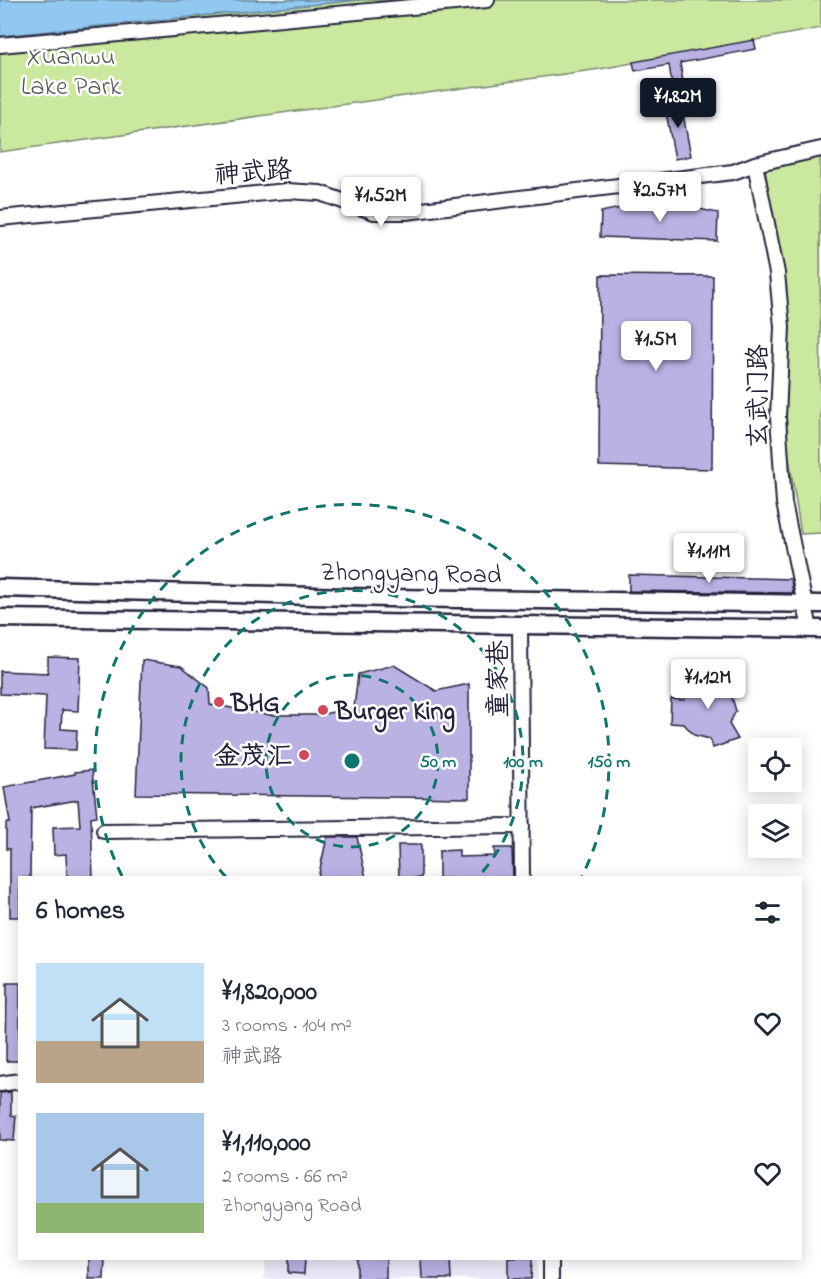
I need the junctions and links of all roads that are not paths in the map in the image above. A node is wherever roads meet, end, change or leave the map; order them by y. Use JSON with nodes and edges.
{"nodes":[{"id":1,"x":487,"y":0,"type":"edge"},
{"id":2,"x":0,"y":45,"type":"edge"},
{"id":3,"x":821,"y":149,"type":"edge"},
{"id":4,"x":755,"y":164,"type":"junction"},
{"id":5,"x":0,"y":218,"type":"edge"},
{"id":6,"x":0,"y":588,"type":"edge"},
{"id":7,"x":813,"y":604,"type":"edge"},
{"id":8,"x":0,"y":618,"type":"edge"},
{"id":9,"x":520,"y":625,"type":"junction"},
{"id":10,"x":815,"y":629,"type":"edge"},
{"id":11,"x":522,"y":825,"type":"junction"},
{"id":12,"x":104,"y":831,"type":"dead end"},
{"id":13,"x":522,"y":876,"type":"edge"},
{"id":14,"x":18,"y":1081,"type":"edge"},
{"id":15,"x":0,"y":1084,"type":"edge"},
{"id":16,"x":551,"y":1260,"type":"edge"},
{"id":17,"x":551,"y":1279,"type":"edge"}],
"edges":[{"from":1,"to":2,"type":"street"},
{"from":3,"to":4,"type":"street","name":"神武路"},
{"from":4,"to":5,"type":"street","name":"神武路"},
{"from":4,"to":7,"type":"street","name":"玄武门路"},
{"from":6,"to":7,"type":"main road","name":"Zhongyang Road"},
{"from":7,"to":10,"type":"street","name":"玄武门路"},
{"from":8,"to":9,"type":"main road","name":"Zhongyang Road"},
{"from":9,"to":10,"type":"main road","name":"Zhongyang Road"},
{"from":9,"to":11,"type":"street","name":"童家巷"},
{"from":11,"to":12,"type":"street"},
{"from":11,"to":13,"type":"street","name":"童家巷"},
{"from":14,"to":15,"type":"street"},
{"from":16,"to":17,"type":"street"}]}
